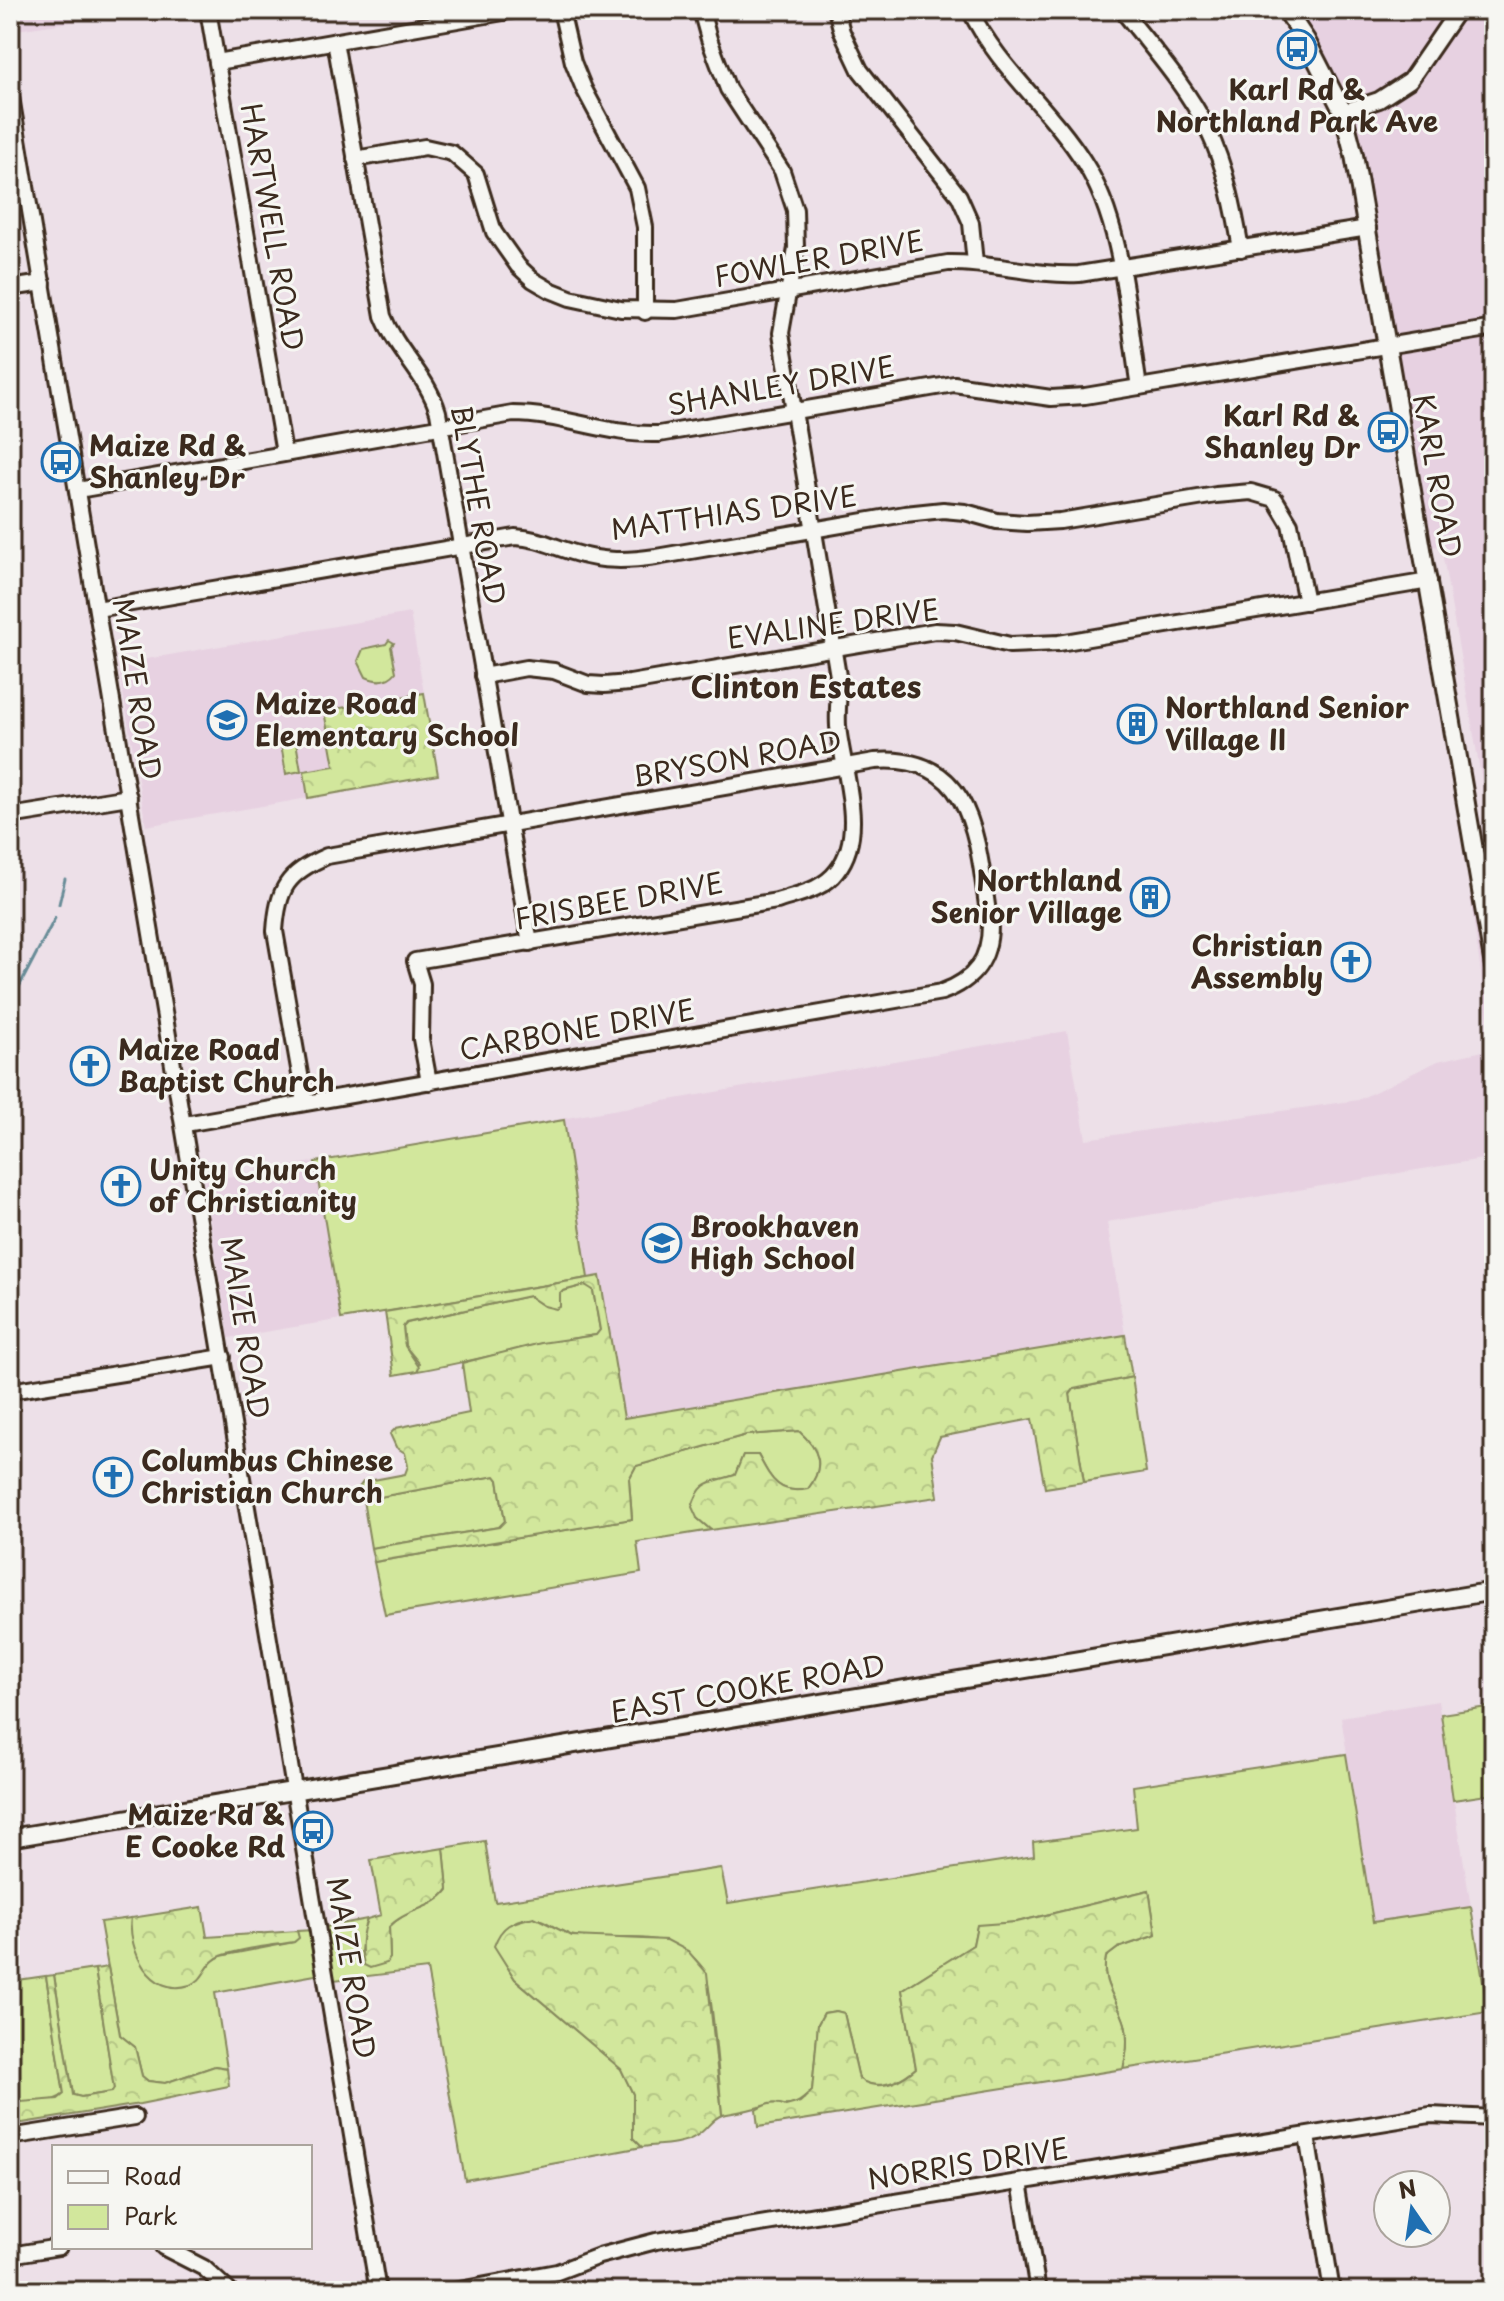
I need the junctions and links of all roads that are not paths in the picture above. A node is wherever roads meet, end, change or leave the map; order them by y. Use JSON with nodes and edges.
{"nodes":[{"id":1,"x":208,"y":10,"type":"edge"},
{"id":2,"x":515,"y":10,"type":"edge"},
{"id":3,"x":561,"y":10,"type":"edge"},
{"id":4,"x":701,"y":10,"type":"edge"},
{"id":5,"x":836,"y":10,"type":"edge"},
{"id":6,"x":970,"y":10,"type":"edge"},
{"id":7,"x":1122,"y":10,"type":"edge"},
{"id":8,"x":1286,"y":10,"type":"edge"},
{"id":9,"x":1458,"y":10,"type":"edge"},
{"id":10,"x":335,"y":41,"type":"junction"},
{"id":11,"x":217,"y":62,"type":"junction"},
{"id":12,"x":10,"y":91,"type":"edge"},
{"id":13,"x":1343,"y":112,"type":"junction"},
{"id":14,"x":355,"y":159,"type":"junction"},
{"id":15,"x":16,"y":164,"type":"edge"},
{"id":16,"x":1368,"y":228,"type":"junction"},
{"id":17,"x":1241,"y":249,"type":"junction"},
{"id":18,"x":975,"y":263,"type":"junction"},
{"id":19,"x":1120,"y":269,"type":"junction"},
{"id":20,"x":43,"y":283,"type":"junction"},
{"id":21,"x":10,"y":288,"type":"edge"},
{"id":22,"x":786,"y":291,"type":"junction"},
{"id":23,"x":645,"y":312,"type":"junction"},
{"id":24,"x":1494,"y":328,"type":"edge"},
{"id":25,"x":1388,"y":345,"type":"junction"},
{"id":26,"x":1139,"y":387,"type":"junction"},
{"id":27,"x":792,"y":411,"type":"junction"},
{"id":28,"x":440,"y":426,"type":"junction"},
{"id":29,"x":284,"y":453,"type":"junction"},
{"id":30,"x":78,"y":490,"type":"junction"},
{"id":31,"x":812,"y":530,"type":"junction"},
{"id":32,"x":460,"y":545,"type":"junction"},
{"id":33,"x":1429,"y":581,"type":"junction"},
{"id":34,"x":1306,"y":602,"type":"junction"},
{"id":35,"x":97,"y":609,"type":"junction"},
{"id":36,"x":833,"y":648,"type":"junction"},
{"id":37,"x":483,"y":676,"type":"junction"},
{"id":38,"x":845,"y":767,"type":"junction"},
{"id":39,"x":129,"y":797,"type":"junction"},
{"id":40,"x":10,"y":816,"type":"edge"},
{"id":41,"x":510,"y":826,"type":"junction"},
{"id":42,"x":530,"y":943,"type":"junction"},
{"id":43,"x":1494,"y":966,"type":"edge"},
{"id":44,"x":974,"y":975,"type":"joint"},
{"id":45,"x":429,"y":1082,"type":"junction"},
{"id":46,"x":305,"y":1103,"type":"junction"},
{"id":47,"x":185,"y":1124,"type":"junction"},
{"id":48,"x":223,"y":1357,"type":"junction"},
{"id":49,"x":10,"y":1391,"type":"edge"},
{"id":50,"x":1494,"y":1591,"type":"edge"},
{"id":51,"x":296,"y":1791,"type":"junction"},
{"id":52,"x":10,"y":1838,"type":"edge"},
{"id":53,"x":135,"y":2117,"type":"dead end"},
{"id":54,"x":1494,"y":2118,"type":"edge"},
{"id":55,"x":1307,"y":2136,"type":"junction"},
{"id":56,"x":10,"y":2137,"type":"edge"},
{"id":57,"x":1020,"y":2182,"type":"junction"},
{"id":58,"x":52,"y":2248,"type":"edge"},
{"id":59,"x":167,"y":2249,"type":"edge"},
{"id":60,"x":10,"y":2255,"type":"edge"},
{"id":61,"x":229,"y":2291,"type":"edge"},
{"id":62,"x":378,"y":2291,"type":"edge"},
{"id":63,"x":454,"y":2291,"type":"edge"},
{"id":64,"x":1038,"y":2291,"type":"edge"},
{"id":65,"x":1332,"y":2291,"type":"edge"}],
"edges":[{"from":1,"to":11,"type":"street","name":"HARTWELL ROAD"},
{"from":2,"to":10,"type":"street"},
{"from":3,"to":23,"type":"street"},
{"from":4,"to":22,"type":"street","name":"FRISBEE DRIVE"},
{"from":5,"to":18,"type":"street"},
{"from":6,"to":19,"type":"street"},
{"from":7,"to":17,"type":"street"},
{"from":8,"to":13,"type":"main road","name":"KARL ROAD"},
{"from":9,"to":13,"type":"street"},
{"from":10,"to":11,"type":"street"},
{"from":10,"to":14,"type":"street","name":"BLYTHE ROAD"},
{"from":11,"to":29,"type":"street","name":"HARTWELL ROAD"},
{"from":12,"to":15,"type":"street","name":"MAIZE ROAD"},
{"from":13,"to":16,"type":"main road","name":"KARL ROAD"},
{"from":14,"to":23,"type":"street","name":"FOWLER DRIVE"},
{"from":14,"to":28,"type":"street","name":"BLYTHE ROAD"},
{"from":15,"to":20,"type":"street","name":"MAIZE ROAD"},
{"from":16,"to":17,"type":"street","name":"FOWLER DRIVE"},
{"from":16,"to":25,"type":"main road","name":"KARL ROAD"},
{"from":17,"to":19,"type":"street","name":"FOWLER DRIVE"},
{"from":18,"to":19,"type":"street","name":"FOWLER DRIVE"},
{"from":18,"to":22,"type":"street","name":"FOWLER DRIVE"},
{"from":19,"to":26,"type":"street"},
{"from":20,"to":21,"type":"street"},
{"from":20,"to":30,"type":"street","name":"MAIZE ROAD"},
{"from":22,"to":23,"type":"street","name":"FOWLER DRIVE"},
{"from":22,"to":27,"type":"street","name":"FRISBEE DRIVE"},
{"from":24,"to":25,"type":"street","name":"SHANLEY DRIVE"},
{"from":25,"to":26,"type":"street","name":"SHANLEY DRIVE"},
{"from":25,"to":33,"type":"main road","name":"KARL ROAD"},
{"from":26,"to":27,"type":"street","name":"SHANLEY DRIVE"},
{"from":27,"to":28,"type":"street","name":"SHANLEY DRIVE"},
{"from":27,"to":31,"type":"street","name":"FRISBEE DRIVE"},
{"from":28,"to":29,"type":"street","name":"SHANLEY DRIVE"},
{"from":28,"to":32,"type":"street","name":"BLYTHE ROAD"},
{"from":29,"to":30,"type":"street","name":"SHANLEY DRIVE"},
{"from":30,"to":35,"type":"street","name":"MAIZE ROAD"},
{"from":31,"to":32,"type":"street","name":"MATTHIAS DRIVE"},
{"from":31,"to":34,"type":"street","name":"MATTHIAS DRIVE"},
{"from":31,"to":36,"type":"street","name":"FRISBEE DRIVE"},
{"from":32,"to":35,"type":"street","name":"MATTHIAS DRIVE"},
{"from":32,"to":37,"type":"street","name":"BLYTHE ROAD"},
{"from":33,"to":34,"type":"street","name":"EVALINE DRIVE"},
{"from":33,"to":43,"type":"main road","name":"KARL ROAD"},
{"from":34,"to":36,"type":"street","name":"EVALINE DRIVE"},
{"from":35,"to":39,"type":"street","name":"MAIZE ROAD"},
{"from":36,"to":37,"type":"street","name":"EVALINE DRIVE"},
{"from":36,"to":38,"type":"street","name":"FRISBEE DRIVE"},
{"from":37,"to":41,"type":"street","name":"BLYTHE ROAD"},
{"from":38,"to":41,"type":"street","name":"BRYSON ROAD"},
{"from":38,"to":42,"type":"street","name":"FRISBEE DRIVE"},
{"from":38,"to":44,"type":"street","name":"BRYSON ROAD"},
{"from":39,"to":40,"type":"street"},
{"from":39,"to":47,"type":"street","name":"MAIZE ROAD"},
{"from":41,"to":42,"type":"street","name":"BLYTHE ROAD"},
{"from":41,"to":46,"type":"street","name":"BRYSON ROAD"},
{"from":42,"to":45,"type":"street","name":"FRISBEE DRIVE"},
{"from":44,"to":45,"type":"street","name":"CARBONE DRIVE"},
{"from":45,"to":46,"type":"street","name":"CARBONE DRIVE"},
{"from":46,"to":47,"type":"street","name":"CARBONE DRIVE"},
{"from":47,"to":48,"type":"street","name":"MAIZE ROAD"},
{"from":48,"to":49,"type":"street"},
{"from":48,"to":51,"type":"street","name":"MAIZE ROAD"},
{"from":50,"to":51,"type":"main road","name":"EAST COOKE ROAD"},
{"from":51,"to":52,"type":"main road","name":"EAST COOKE ROAD"},
{"from":51,"to":62,"type":"street","name":"MAIZE ROAD"},
{"from":53,"to":56,"type":"street"},
{"from":54,"to":55,"type":"street","name":"NORRIS DRIVE"},
{"from":55,"to":57,"type":"street","name":"NORRIS DRIVE"},
{"from":55,"to":65,"type":"street"},
{"from":57,"to":63,"type":"street","name":"NORRIS DRIVE"},
{"from":57,"to":64,"type":"street"},
{"from":58,"to":60,"type":"street"},
{"from":59,"to":61,"type":"street"}]}
